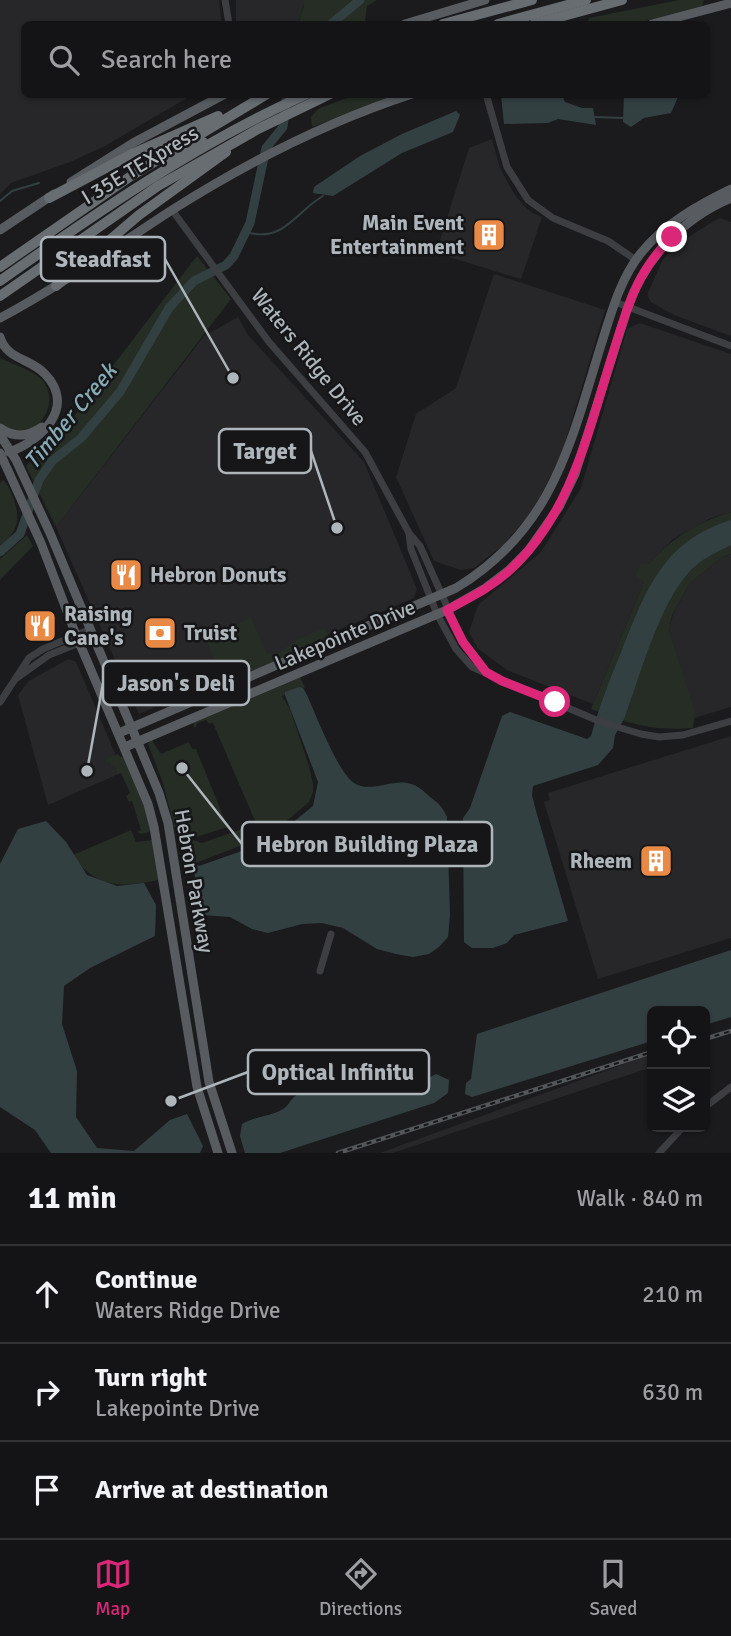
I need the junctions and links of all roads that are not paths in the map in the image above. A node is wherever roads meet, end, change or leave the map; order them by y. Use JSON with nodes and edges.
{"nodes":[{"id":1,"x":225,"y":0,"type":"edge"},
{"id":2,"x":485,"y":0,"type":"edge"},
{"id":3,"x":531,"y":0,"type":"edge"},
{"id":4,"x":622,"y":0,"type":"edge"},
{"id":5,"x":731,"y":3,"type":"edge"},
{"id":6,"x":589,"y":4,"type":"edge"},
{"id":7,"x":228,"y":21,"type":"edge"},
{"id":8,"x":415,"y":21,"type":"edge"},
{"id":9,"x":454,"y":21,"type":"edge"},
{"id":10,"x":510,"y":21,"type":"edge"},
{"id":11,"x":542,"y":21,"type":"edge"},
{"id":12,"x":663,"y":21,"type":"edge"},
{"id":13,"x":218,"y":98,"type":"edge"},
{"id":14,"x":258,"y":98,"type":"edge"},
{"id":15,"x":260,"y":98,"type":"edge"},
{"id":16,"x":299,"y":98,"type":"edge"},
{"id":17,"x":322,"y":98,"type":"edge"},
{"id":18,"x":401,"y":98,"type":"edge"},
{"id":19,"x":487,"y":98,"type":"edge"},
{"id":20,"x":274,"y":110,"type":"junction"},
{"id":21,"x":258,"y":129,"type":"junction"},
{"id":22,"x":131,"y":176,"type":"junction"},
{"id":23,"x":731,"y":188,"type":"edge"},
{"id":24,"x":49,"y":198,"type":"junction"},
{"id":25,"x":731,"y":198,"type":"edge"},
{"id":26,"x":172,"y":210,"type":"junction"},
{"id":27,"x":109,"y":218,"type":"junction"},
{"id":28,"x":0,"y":230,"type":"edge"},
{"id":29,"x":636,"y":260,"type":"junction"},
{"id":30,"x":0,"y":267,"type":"edge"},
{"id":31,"x":0,"y":281,"type":"edge"},
{"id":32,"x":0,"y":286,"type":"edge"},
{"id":33,"x":56,"y":286,"type":"junction"},
{"id":34,"x":0,"y":296,"type":"edge"},
{"id":35,"x":615,"y":302,"type":"junction"},
{"id":36,"x":628,"y":307,"type":"junction"},
{"id":37,"x":12,"y":312,"type":"junction"},
{"id":38,"x":0,"y":318,"type":"edge"},
{"id":39,"x":609,"y":319,"type":"junction"},
{"id":40,"x":622,"y":323,"type":"junction"},
{"id":41,"x":0,"y":327,"type":"edge"},
{"id":42,"x":0,"y":337,"type":"edge"},
{"id":43,"x":731,"y":346,"type":"edge"},
{"id":44,"x":0,"y":355,"type":"edge"},
{"id":45,"x":0,"y":428,"type":"edge"},
{"id":46,"x":0,"y":435,"type":"edge"},
{"id":47,"x":569,"y":447,"type":"junction"},
{"id":48,"x":582,"y":451,"type":"junction"},
{"id":49,"x":12,"y":452,"type":"junction"},
{"id":50,"x":0,"y":453,"type":"edge"},
{"id":51,"x":527,"y":526,"type":"junction"},
{"id":52,"x":410,"y":533,"type":"junction"},
{"id":53,"x":539,"y":536,"type":"junction"},
{"id":54,"x":441,"y":595,"type":"junction"},
{"id":55,"x":432,"y":599,"type":"junction"},
{"id":56,"x":442,"y":612,"type":"junction"},
{"id":57,"x":92,"y":633,"type":"junction"},
{"id":58,"x":78,"y":638,"type":"junction"},
{"id":59,"x":337,"y":640,"type":"junction"},
{"id":60,"x":344,"y":654,"type":"junction"},
{"id":61,"x":0,"y":702,"type":"edge"},
{"id":62,"x":731,"y":721,"type":"edge"},
{"id":63,"x":132,"y":726,"type":"junction"},
{"id":64,"x":119,"y":733,"type":"junction"},
{"id":65,"x":139,"y":742,"type":"junction"},
{"id":66,"x":125,"y":747,"type":"junction"},
{"id":67,"x":170,"y":835,"type":"junction"},
{"id":68,"x":156,"y":837,"type":"junction"},
{"id":69,"x":331,"y":934,"type":"dead end"},
{"id":70,"x":320,"y":971,"type":"dead end"},
{"id":71,"x":197,"y":996,"type":"junction"},
{"id":72,"x":183,"y":999,"type":"junction"},
{"id":73,"x":731,"y":1087,"type":"edge"},
{"id":74,"x":710,"y":1103,"type":"edge"},
{"id":75,"x":678,"y":1132,"type":"edge"},
{"id":76,"x":218,"y":1153,"type":"edge"},
{"id":77,"x":232,"y":1153,"type":"edge"},
{"id":78,"x":659,"y":1153,"type":"edge"}],
"edges":[{"from":1,"to":7,"type":"street"},
{"from":2,"to":8,"type":"main road"},
{"from":3,"to":9,"type":"highway"},
{"from":4,"to":6,"type":"highway"},
{"from":5,"to":12,"type":"main road"},
{"from":6,"to":10,"type":"highway"},
{"from":6,"to":11,"type":"highway"},
{"from":13,"to":24,"type":"main road"},
{"from":14,"to":24,"type":"highway"},
{"from":15,"to":22,"type":"highway"},
{"from":16,"to":20,"type":"highway","name":"I 35E TEXpress"},
{"from":17,"to":21,"type":"highway"},
{"from":18,"to":26,"type":"main road"},
{"from":19,"to":29,"type":"street"},
{"from":20,"to":22,"type":"highway"},
{"from":20,"to":31,"type":"highway","name":"I 35E TEXpress"},
{"from":21,"to":27,"type":"highway"},
{"from":21,"to":33,"type":"highway"},
{"from":22,"to":30,"type":"highway"},
{"from":23,"to":29,"type":"main road","name":"Lakepointe Drive"},
{"from":24,"to":28,"type":"main road"},
{"from":25,"to":36,"type":"main road","name":"Lakepointe Drive"},
{"from":26,"to":33,"type":"main road"},
{"from":26,"to":52,"type":"street","name":"Waters Ridge Drive"},
{"from":27,"to":32,"type":"highway"},
{"from":27,"to":34,"type":"highway"},
{"from":29,"to":35,"type":"main road","name":"Lakepointe Drive"},
{"from":33,"to":37,"type":"main road"},
{"from":35,"to":36,"type":"street"},
{"from":35,"to":39,"type":"main road","name":"Lakepointe Drive"},
{"from":36,"to":40,"type":"main road","name":"Lakepointe Drive"},
{"from":36,"to":43,"type":"street"},
{"from":37,"to":38,"type":"main road"},
{"from":37,"to":41,"type":"main road"},
{"from":39,"to":40,"type":"main road"},
{"from":39,"to":47,"type":"main road","name":"Lakepointe Drive"},
{"from":40,"to":48,"type":"main road","name":"Lakepointe Drive"},
{"from":42,"to":49,"type":"main road"},
{"from":44,"to":45,"type":"main road"},
{"from":46,"to":49,"type":"main road","name":"Hebron Parkway"},
{"from":47,"to":48,"type":"main road"},
{"from":47,"to":51,"type":"main road","name":"Lakepointe Drive"},
{"from":48,"to":53,"type":"main road","name":"Lakepointe Drive"},
{"from":49,"to":50,"type":"main road"},
{"from":49,"to":57,"type":"main road","name":"Hebron Parkway"},
{"from":50,"to":58,"type":"main road","name":"Hebron Parkway"},
{"from":51,"to":53,"type":"main road"},
{"from":51,"to":54,"type":"main road","name":"Lakepointe Drive"},
{"from":52,"to":54,"type":"street","name":"Waters Ridge Drive"},
{"from":52,"to":55,"type":"street","name":"Waters Ridge Drive"},
{"from":53,"to":56,"type":"main road","name":"Lakepointe Drive"},
{"from":54,"to":55,"type":"main road","name":"Lakepointe Drive"},
{"from":54,"to":56,"type":"street","name":"Waters Ridge Drive"},
{"from":55,"to":56,"type":"street","name":"Waters Ridge Drive"},
{"from":55,"to":59,"type":"main road","name":"Lakepointe Drive"},
{"from":56,"to":60,"type":"main road","name":"Lakepointe Drive"},
{"from":56,"to":62,"type":"street","name":"Waters Ridge Drive"},
{"from":57,"to":58,"type":"street"},
{"from":57,"to":63,"type":"main road","name":"Hebron Parkway"},
{"from":58,"to":61,"type":"street"},
{"from":58,"to":64,"type":"main road","name":"Hebron Parkway"},
{"from":59,"to":60,"type":"main road"},
{"from":59,"to":63,"type":"main road","name":"Lakepointe Drive"},
{"from":60,"to":65,"type":"main road","name":"Lakepointe Drive"},
{"from":63,"to":64,"type":"main road","name":"Lakepointe Drive"},
{"from":63,"to":65,"type":"main road","name":"Hebron Parkway"},
{"from":64,"to":66,"type":"main road","name":"Hebron Parkway"},
{"from":65,"to":66,"type":"main road","name":"Lakepointe Drive"},
{"from":65,"to":67,"type":"main road","name":"Hebron Parkway"},
{"from":66,"to":68,"type":"main road","name":"Hebron Parkway"},
{"from":67,"to":68,"type":"main road"},
{"from":67,"to":71,"type":"main road","name":"Hebron Parkway"},
{"from":68,"to":72,"type":"main road","name":"Hebron Parkway"},
{"from":69,"to":70,"type":"street"},
{"from":71,"to":72,"type":"main road"},
{"from":71,"to":77,"type":"main road","name":"Hebron Parkway"},
{"from":72,"to":76,"type":"main road","name":"Hebron Parkway"},
{"from":73,"to":74,"type":"street"},
{"from":75,"to":78,"type":"street"}]}
